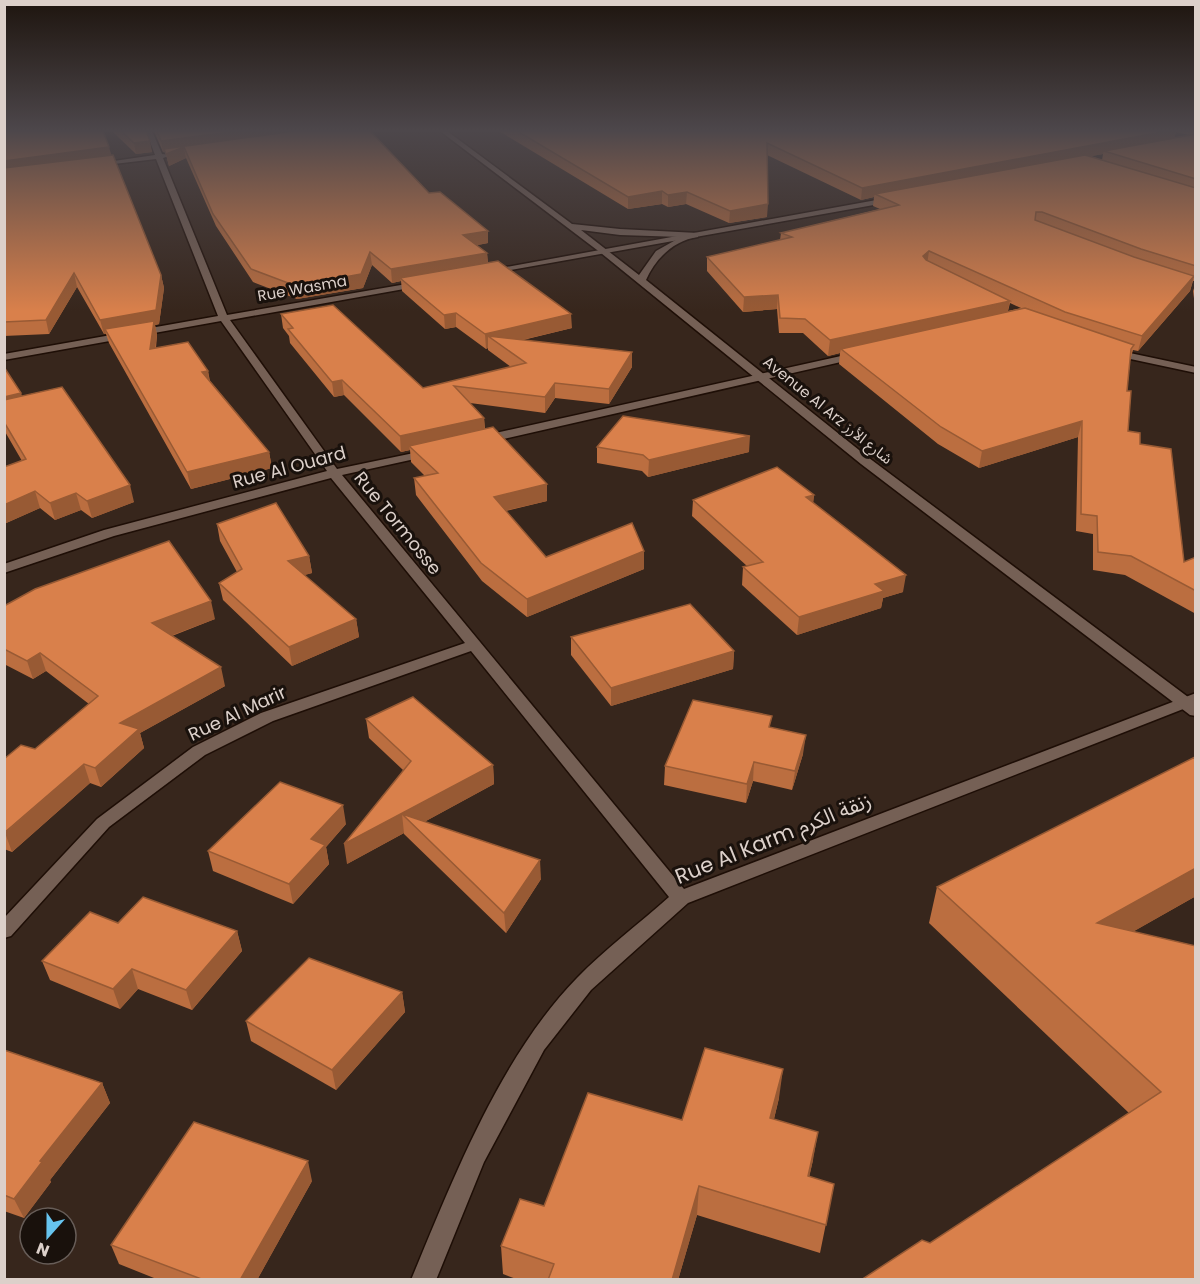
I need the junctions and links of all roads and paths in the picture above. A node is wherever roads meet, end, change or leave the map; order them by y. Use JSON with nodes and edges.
{"nodes":[{"id":1,"x":172,"y":191,"type":"edge"},
{"id":2,"x":524,"y":191,"type":"edge"},
{"id":3,"x":908,"y":196,"type":"edge"},
{"id":4,"x":571,"y":226,"type":"junction"},
{"id":5,"x":695,"y":234,"type":"junction"},
{"id":6,"x":604,"y":251,"type":"junction"},
{"id":7,"x":477,"y":273,"type":"edge"},
{"id":8,"x":642,"y":280,"type":"junction"},
{"id":9,"x":431,"y":281,"type":"edge"},
{"id":10,"x":223,"y":317,"type":"junction"},
{"id":11,"x":1102,"y":349,"type":"edge"},
{"id":12,"x":875,"y":351,"type":"edge"},
{"id":13,"x":4,"y":357,"type":"edge"},
{"id":14,"x":1196,"y":370,"type":"edge"},
{"id":15,"x":762,"y":376,"type":"junction"},
{"id":16,"x":473,"y":442,"type":"edge"},
{"id":17,"x":438,"y":450,"type":"edge"},
{"id":18,"x":334,"y":473,"type":"junction"},
{"id":19,"x":4,"y":569,"type":"edge"},
{"id":20,"x":475,"y":645,"type":"junction"},
{"id":21,"x":1192,"y":704,"type":"edge"},
{"id":22,"x":681,"y":898,"type":"junction"},
{"id":23,"x":4,"y":931,"type":"edge"},
{"id":24,"x":423,"y":1280,"type":"edge"}],
"edges":[{"from":1,"to":10,"type":"street","name":"Rue Tormosse"},
{"from":2,"to":4,"type":"street","name":"Avenue Al Arz شارع الأرز"},
{"from":3,"to":5,"type":"street"},
{"from":4,"to":5,"type":"street"},
{"from":4,"to":6,"type":"street","name":"Avenue Al Arz شارع الأرز"},
{"from":5,"to":6,"type":"street"},
{"from":5,"to":8,"type":"street"},
{"from":6,"to":7,"type":"street"},
{"from":6,"to":8,"type":"street","name":"Avenue Al Arz شارع الأرز"},
{"from":8,"to":15,"type":"street","name":"Avenue Al Arz شارع الأرز"},
{"from":9,"to":10,"type":"street","name":"Rue Wasma"},
{"from":10,"to":13,"type":"street","name":"Rue Wasma"},
{"from":10,"to":18,"type":"street","name":"Rue Tormosse"},
{"from":11,"to":14,"type":"street"},
{"from":12,"to":15,"type":"street"},
{"from":15,"to":16,"type":"street"},
{"from":15,"to":21,"type":"street","name":"Avenue Al Arz شارع الأرز"},
{"from":17,"to":18,"type":"street","name":"Rue Al Ouard"},
{"from":18,"to":19,"type":"street","name":"Rue Al Ouard"},
{"from":18,"to":20,"type":"street","name":"Rue Tormosse"},
{"from":20,"to":22,"type":"street","name":"Rue Tormosse"},
{"from":20,"to":23,"type":"street","name":"Rue Al Marir"},
{"from":21,"to":22,"type":"street","name":"Rue Al Karm زنقة الكرم"},
{"from":22,"to":24,"type":"street","name":"Rue Al Karm زنقة الكرم"}]}
